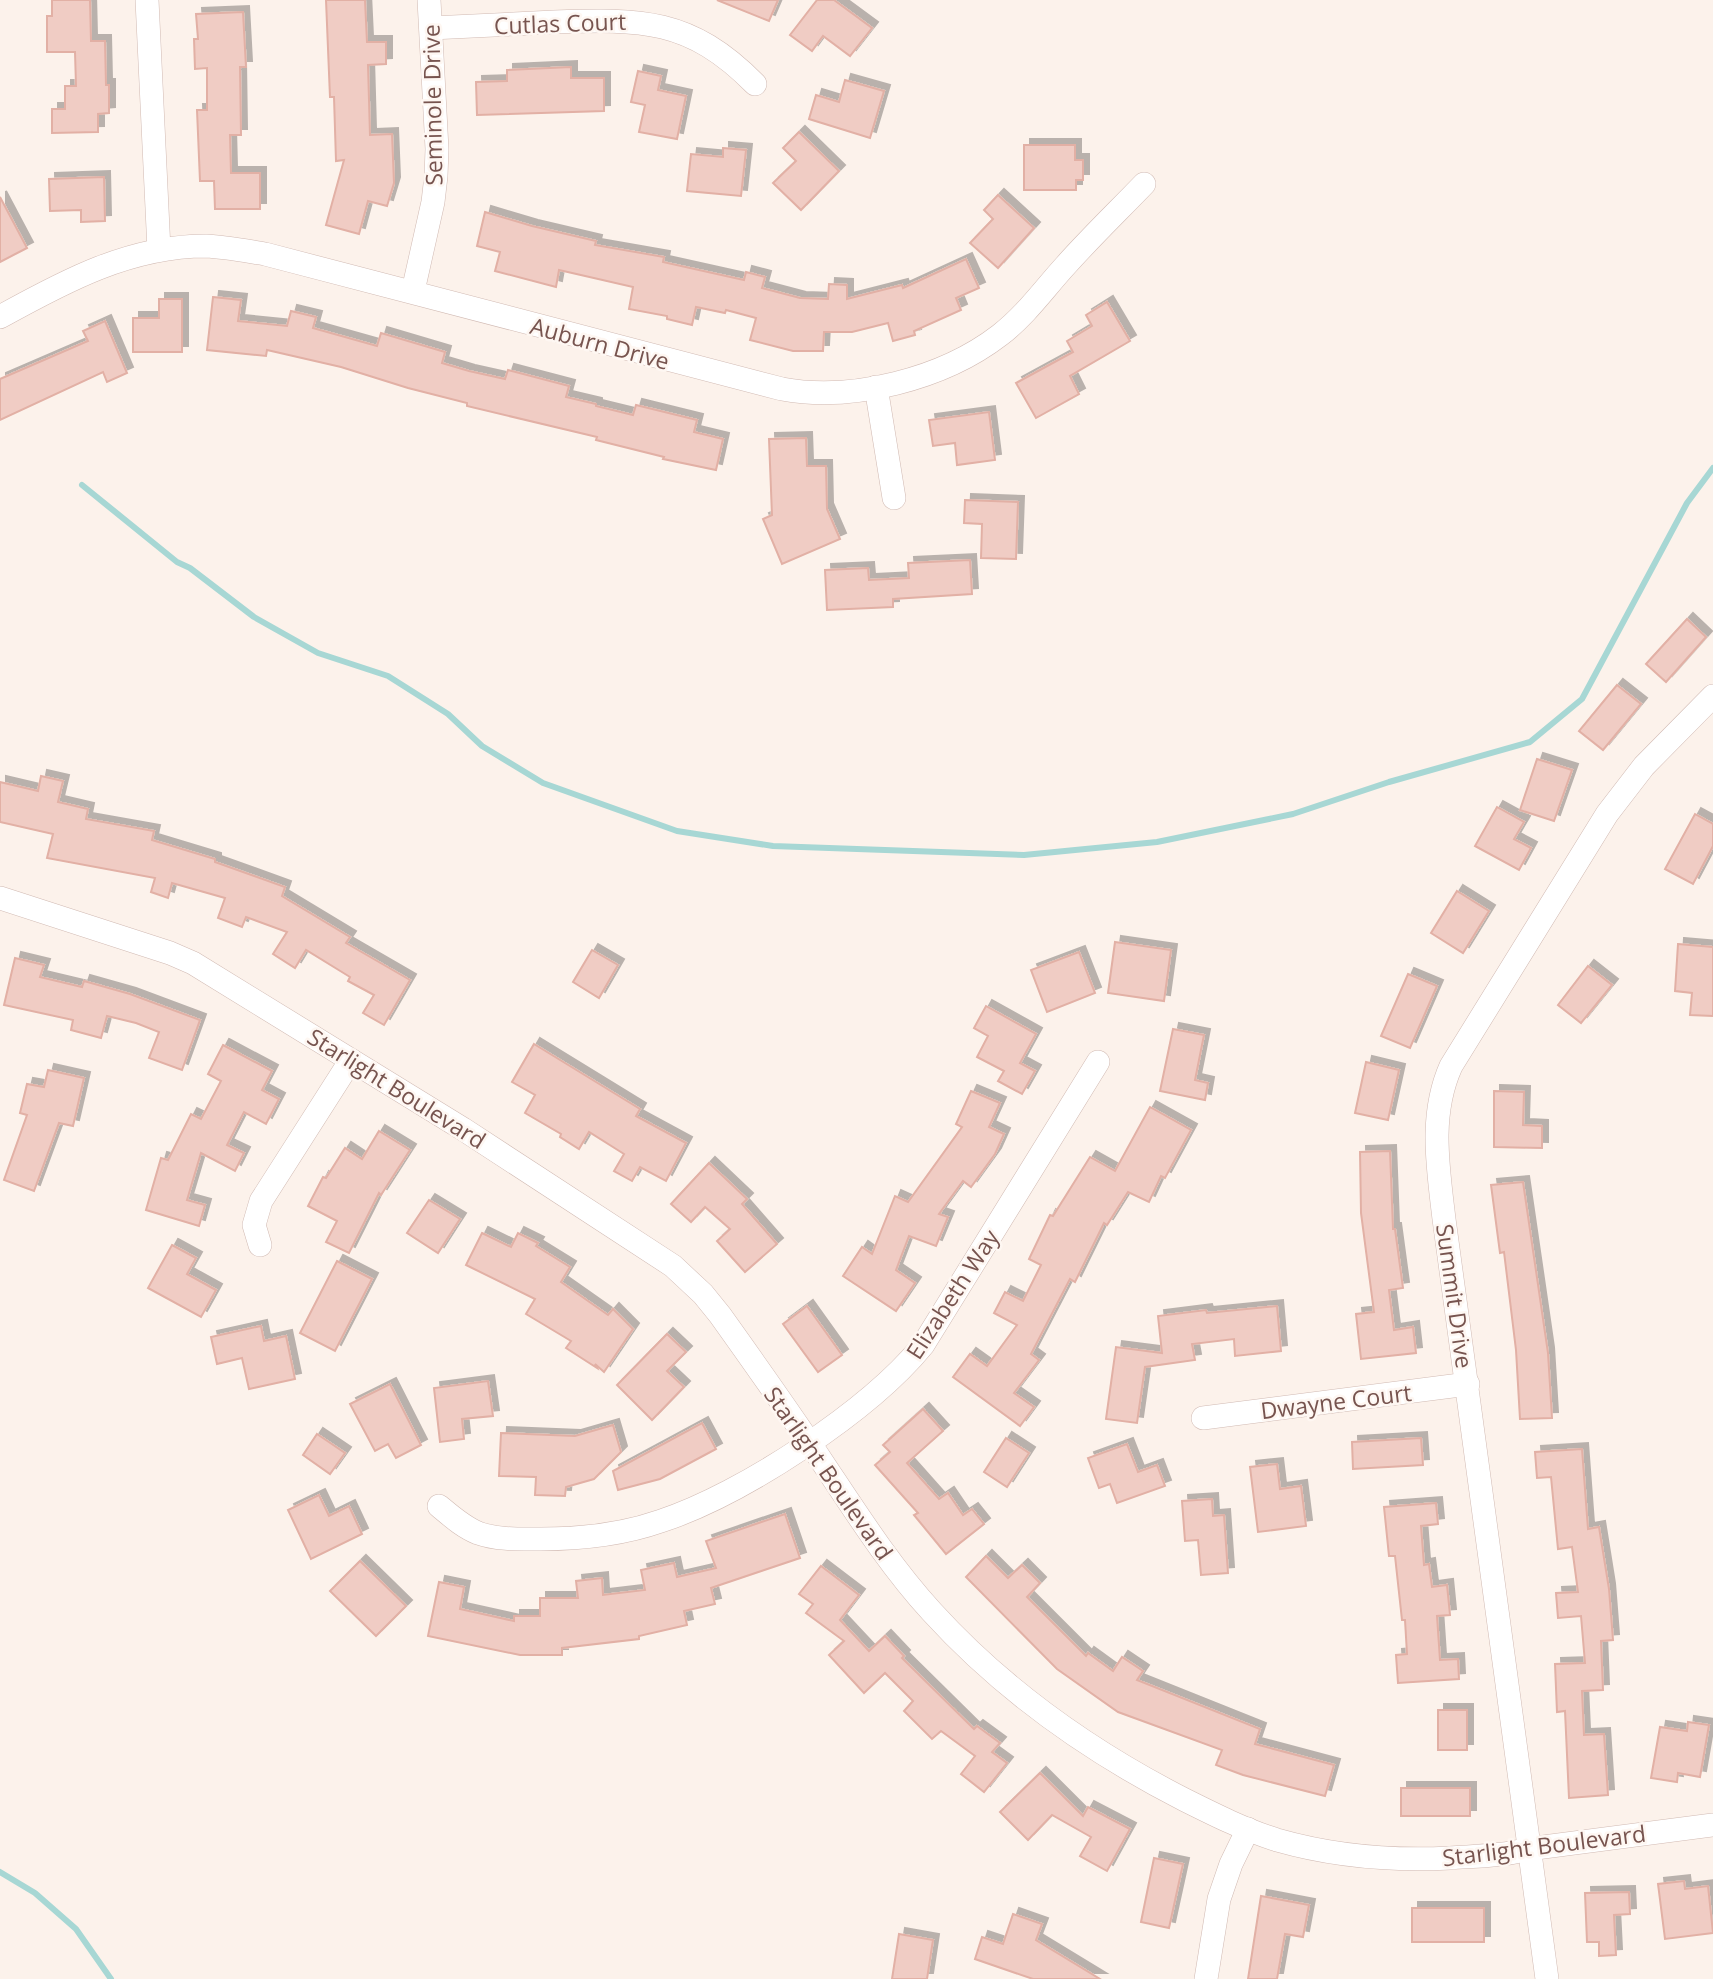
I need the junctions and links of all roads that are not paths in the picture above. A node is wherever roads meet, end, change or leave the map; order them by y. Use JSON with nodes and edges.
{"nodes":[{"id":1,"x":147,"y":0,"type":"edge"},
{"id":2,"x":429,"y":0,"type":"edge"},
{"id":3,"x":431,"y":28,"type":"junction"},
{"id":4,"x":755,"y":84,"type":"dead end"},
{"id":5,"x":1144,"y":184,"type":"dead end"},
{"id":6,"x":159,"y":250,"type":"junction"},
{"id":7,"x":412,"y":291,"type":"junction"},
{"id":8,"x":0,"y":317,"type":"edge"},
{"id":9,"x":876,"y":387,"type":"junction"},
{"id":10,"x":894,"y":498,"type":"dead end"},
{"id":11,"x":1713,"y":696,"type":"edge"},
{"id":12,"x":0,"y":898,"type":"edge"},
{"id":13,"x":351,"y":1060,"type":"junction"},
{"id":14,"x":1098,"y":1062,"type":"dead end"},
{"id":15,"x":260,"y":1245,"type":"dead end"},
{"id":16,"x":1468,"y":1384,"type":"junction"},
{"id":17,"x":1203,"y":1418,"type":"dead end"},
{"id":18,"x":809,"y":1442,"type":"junction"},
{"id":19,"x":439,"y":1506,"type":"dead end"},
{"id":20,"x":1713,"y":1825,"type":"edge"},
{"id":21,"x":1248,"y":1829,"type":"junction"},
{"id":22,"x":1528,"y":1849,"type":"junction"},
{"id":23,"x":1206,"y":1979,"type":"edge"},
{"id":24,"x":1547,"y":1979,"type":"edge"}],
"edges":[{"from":1,"to":6,"type":"street"},
{"from":2,"to":3,"type":"street","name":"Seminole Drive"},
{"from":3,"to":4,"type":"street","name":"Cutlas Court"},
{"from":3,"to":7,"type":"street","name":"Seminole Drive"},
{"from":5,"to":9,"type":"street","name":"Auburn Drive"},
{"from":6,"to":7,"type":"street","name":"Auburn Drive"},
{"from":6,"to":8,"type":"street","name":"Auburn Drive"},
{"from":7,"to":9,"type":"street","name":"Auburn Drive"},
{"from":9,"to":10,"type":"street"},
{"from":11,"to":16,"type":"street","name":"Summit Drive"},
{"from":12,"to":13,"type":"street","name":"Starlight Boulevard"},
{"from":13,"to":15,"type":"street"},
{"from":13,"to":18,"type":"street","name":"Starlight Boulevard"},
{"from":14,"to":18,"type":"street","name":"Elizabeth Way"},
{"from":16,"to":17,"type":"street","name":"Dwayne Court"},
{"from":16,"to":22,"type":"street","name":"Summit Drive"},
{"from":18,"to":19,"type":"street","name":"Elizabeth Way"},
{"from":18,"to":21,"type":"street","name":"Starlight Boulevard"},
{"from":20,"to":22,"type":"street","name":"Starlight Boulevard"},
{"from":21,"to":22,"type":"street","name":"Starlight Boulevard"},
{"from":21,"to":23,"type":"street"},
{"from":22,"to":24,"type":"street","name":"Summit Drive"}]}
